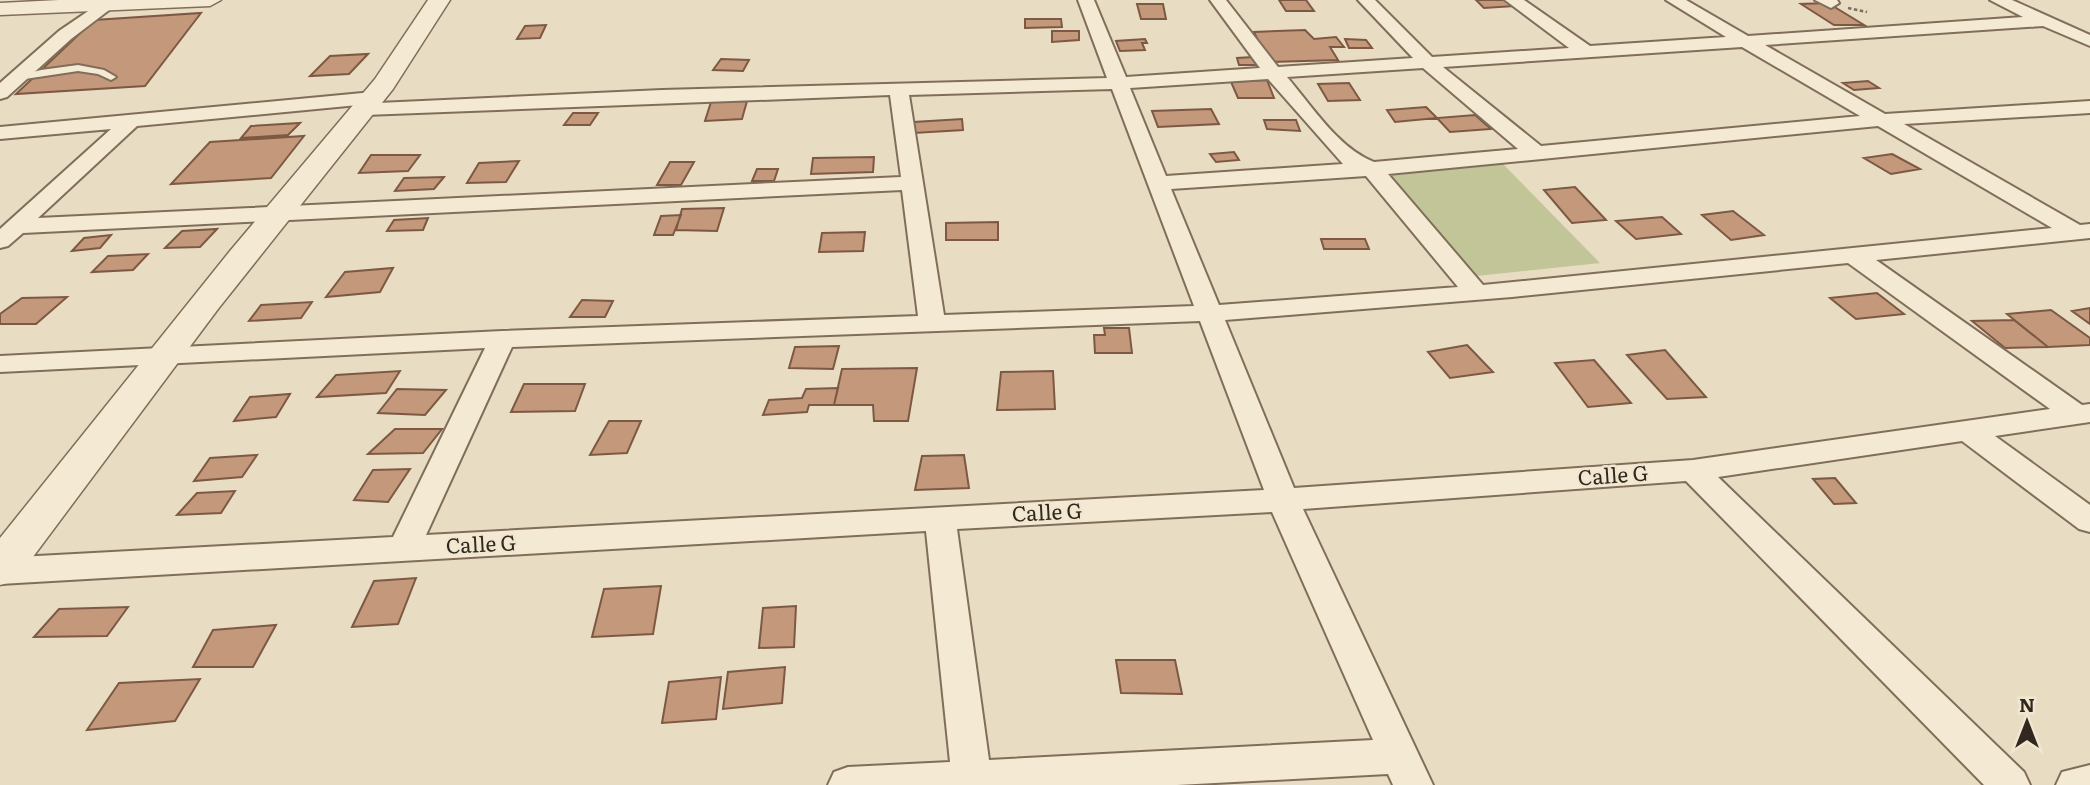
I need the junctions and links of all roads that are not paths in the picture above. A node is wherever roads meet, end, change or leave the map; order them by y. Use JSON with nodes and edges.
{"nodes":[{"id":1,"x":210,"y":0,"type":"edge"},
{"id":2,"x":439,"y":0,"type":"edge"},
{"id":3,"x":1086,"y":0,"type":"edge"},
{"id":4,"x":1218,"y":0,"type":"edge"},
{"id":5,"x":1366,"y":0,"type":"edge"},
{"id":6,"x":1513,"y":0,"type":"edge"},
{"id":7,"x":1674,"y":0,"type":"edge"},
{"id":8,"x":1998,"y":0,"type":"edge"},
{"id":9,"x":171,"y":1,"type":"edge"},
{"id":10,"x":109,"y":4,"type":"junction"},
{"id":11,"x":0,"y":9,"type":"edge"},
{"id":12,"x":2046,"y":21,"type":"junction"},
{"id":13,"x":1746,"y":41,"type":"junction"},
{"id":14,"x":2090,"y":41,"type":"edge"},
{"id":15,"x":1585,"y":51,"type":"junction"},
{"id":16,"x":1429,"y":64,"type":"junction"},
{"id":17,"x":1273,"y":73,"type":"junction"},
{"id":18,"x":18,"y":77,"type":"junction"},
{"id":19,"x":111,"y":77,"type":"dead end"},
{"id":20,"x":1118,"y":83,"type":"junction"},
{"id":21,"x":899,"y":89,"type":"junction"},
{"id":22,"x":0,"y":93,"type":"edge"},
{"id":23,"x":369,"y":104,"type":"junction"},
{"id":24,"x":2090,"y":107,"type":"edge"},
{"id":25,"x":132,"y":119,"type":"junction"},
{"id":26,"x":1877,"y":120,"type":"junction"},
{"id":27,"x":0,"y":133,"type":"edge"},
{"id":28,"x":1537,"y":154,"type":"junction"},
{"id":29,"x":1372,"y":169,"type":"junction"},
{"id":30,"x":912,"y":183,"type":"junction"},
{"id":31,"x":1159,"y":183,"type":"junction"},
{"id":32,"x":278,"y":213,"type":"junction"},
{"id":33,"x":8,"y":234,"type":"edge"},
{"id":34,"x":2086,"y":235,"type":"edge"},
{"id":35,"x":1853,"y":255,"type":"junction"},
{"id":36,"x":1477,"y":293,"type":"junction"},
{"id":37,"x":1210,"y":313,"type":"junction"},
{"id":38,"x":932,"y":324,"type":"junction"},
{"id":39,"x":502,"y":339,"type":"junction"},
{"id":40,"x":165,"y":355,"type":"junction"},
{"id":41,"x":0,"y":364,"type":"edge"},
{"id":42,"x":2084,"y":414,"type":"edge"},
{"id":43,"x":1965,"y":429,"type":"junction"},
{"id":44,"x":1693,"y":470,"type":"junction"},
{"id":45,"x":1283,"y":500,"type":"junction"},
{"id":46,"x":940,"y":518,"type":"junction"},
{"id":47,"x":2090,"y":521,"type":"edge"},
{"id":48,"x":404,"y":549,"type":"junction"},
{"id":49,"x":0,"y":570,"type":"edge"},
{"id":50,"x":1406,"y":770,"type":"edge"},
{"id":51,"x":972,"y":778,"type":"junction"},
{"id":52,"x":2090,"y":783,"type":"edge"},
{"id":53,"x":848,"y":785,"type":"edge"},
{"id":54,"x":2010,"y":785,"type":"edge"},
{"id":55,"x":2076,"y":785,"type":"edge"}],
"edges":[{"from":1,"to":9,"type":"street"},
{"from":2,"to":23,"type":"street"},
{"from":3,"to":20,"type":"street"},
{"from":4,"to":17,"type":"street"},
{"from":5,"to":16,"type":"street"},
{"from":6,"to":15,"type":"street"},
{"from":7,"to":13,"type":"street"},
{"from":8,"to":12,"type":"street"},
{"from":9,"to":10,"type":"street"},
{"from":10,"to":11,"type":"street"},
{"from":10,"to":18,"type":"street"},
{"from":12,"to":13,"type":"street"},
{"from":12,"to":14,"type":"street"},
{"from":13,"to":15,"type":"street"},
{"from":13,"to":26,"type":"street"},
{"from":15,"to":16,"type":"street"},
{"from":16,"to":17,"type":"street"},
{"from":16,"to":28,"type":"street"},
{"from":17,"to":20,"type":"street"},
{"from":17,"to":29,"type":"street"},
{"from":18,"to":19,"type":"lane"},
{"from":18,"to":22,"type":"street"},
{"from":20,"to":21,"type":"street"},
{"from":20,"to":31,"type":"street"},
{"from":21,"to":23,"type":"street"},
{"from":21,"to":30,"type":"street"},
{"from":23,"to":25,"type":"street"},
{"from":23,"to":32,"type":"street"},
{"from":24,"to":26,"type":"street"},
{"from":25,"to":27,"type":"street"},
{"from":25,"to":33,"type":"street"},
{"from":26,"to":28,"type":"street"},
{"from":26,"to":34,"type":"street"},
{"from":28,"to":29,"type":"street"},
{"from":29,"to":31,"type":"street"},
{"from":29,"to":36,"type":"street"},
{"from":30,"to":32,"type":"street"},
{"from":30,"to":38,"type":"street"},
{"from":31,"to":37,"type":"street"},
{"from":32,"to":33,"type":"street"},
{"from":32,"to":40,"type":"street"},
{"from":34,"to":35,"type":"street"},
{"from":35,"to":36,"type":"street"},
{"from":35,"to":42,"type":"street"},
{"from":36,"to":37,"type":"street"},
{"from":37,"to":38,"type":"street"},
{"from":37,"to":45,"type":"street"},
{"from":38,"to":39,"type":"street"},
{"from":39,"to":40,"type":"street"},
{"from":39,"to":48,"type":"street"},
{"from":40,"to":41,"type":"street"},
{"from":40,"to":49,"type":"street"},
{"from":42,"to":43,"type":"street","name":"Calle G"},
{"from":43,"to":44,"type":"street","name":"Calle G"},
{"from":43,"to":47,"type":"street"},
{"from":44,"to":45,"type":"street","name":"Calle G"},
{"from":44,"to":54,"type":"street"},
{"from":45,"to":46,"type":"street","name":"Calle G"},
{"from":45,"to":50,"type":"street"},
{"from":46,"to":48,"type":"street","name":"Calle G"},
{"from":46,"to":51,"type":"street"},
{"from":48,"to":49,"type":"street","name":"Calle G"},
{"from":50,"to":51,"type":"street"},
{"from":51,"to":53,"type":"street"},
{"from":52,"to":55,"type":"street"}]}
